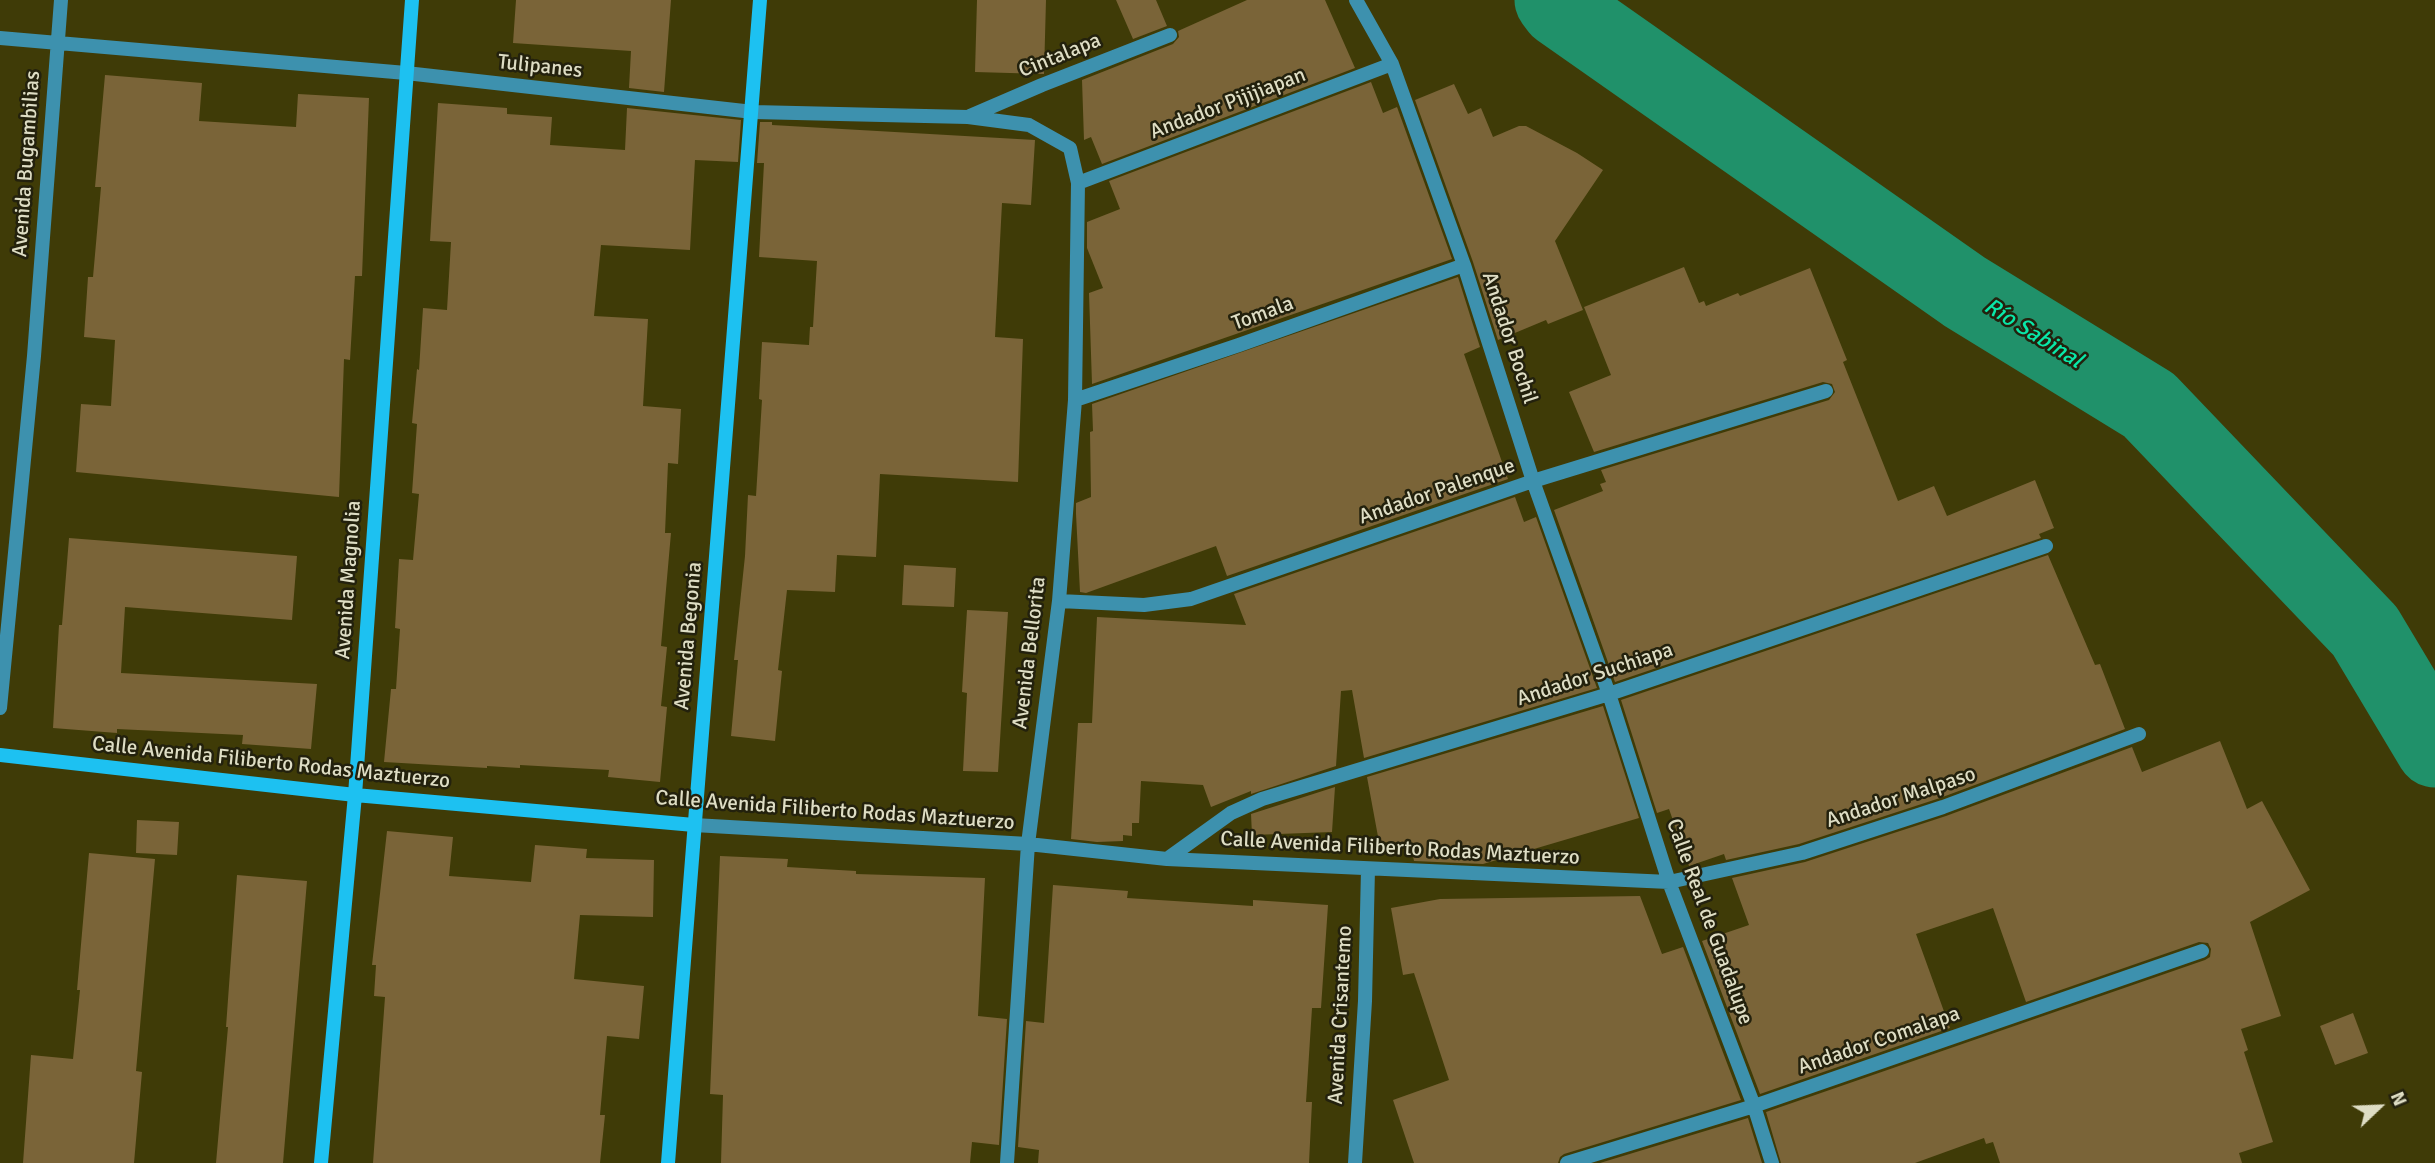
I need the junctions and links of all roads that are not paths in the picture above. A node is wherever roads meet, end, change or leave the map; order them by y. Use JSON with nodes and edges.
{"nodes":[{"id":1,"x":61,"y":0,"type":"edge"},
{"id":2,"x":412,"y":0,"type":"edge"},
{"id":3,"x":760,"y":0,"type":"edge"},
{"id":4,"x":1356,"y":0,"type":"edge"},
{"id":5,"x":1170,"y":35,"type":"dead end"},
{"id":6,"x":0,"y":38,"type":"edge"},
{"id":7,"x":58,"y":43,"type":"junction"},
{"id":8,"x":1392,"y":64,"type":"junction"},
{"id":9,"x":406,"y":73,"type":"junction"},
{"id":10,"x":753,"y":112,"type":"junction"},
{"id":11,"x":968,"y":117,"type":"junction"},
{"id":12,"x":1070,"y":148,"type":"joint"},
{"id":13,"x":1078,"y":183,"type":"junction"},
{"id":14,"x":1464,"y":265,"type":"junction"},
{"id":15,"x":1826,"y":391,"type":"dead end"},
{"id":16,"x":1075,"y":400,"type":"junction"},
{"id":17,"x":1533,"y":481,"type":"junction"},
{"id":18,"x":2046,"y":547,"type":"dead end"},
{"id":19,"x":1059,"y":601,"type":"junction"},
{"id":20,"x":1609,"y":694,"type":"junction"},
{"id":21,"x":0,"y":708,"type":"edge"},
{"id":22,"x":2139,"y":734,"type":"dead end"},
{"id":23,"x":0,"y":755,"type":"edge"},
{"id":24,"x":355,"y":794,"type":"junction"},
{"id":25,"x":694,"y":825,"type":"junction"},
{"id":26,"x":1028,"y":844,"type":"junction"},
{"id":27,"x":1167,"y":859,"type":"junction"},
{"id":28,"x":1368,"y":869,"type":"junction"},
{"id":29,"x":1669,"y":882,"type":"junction"},
{"id":30,"x":2202,"y":951,"type":"dead end"},
{"id":31,"x":1755,"y":1106,"type":"junction"},
{"id":32,"x":321,"y":1163,"type":"edge"},
{"id":33,"x":668,"y":1163,"type":"edge"},
{"id":34,"x":1007,"y":1163,"type":"edge"},
{"id":35,"x":1355,"y":1163,"type":"edge"},
{"id":36,"x":1567,"y":1163,"type":"edge"},
{"id":37,"x":1772,"y":1163,"type":"edge"}],
"edges":[{"from":1,"to":7,"type":"street","name":"Avenida Bugambilias"},
{"from":2,"to":9,"type":"main road","name":"Avenida Magnolia"},
{"from":3,"to":10,"type":"main road","name":"Avenida Begonia"},
{"from":4,"to":8,"type":"street","name":"Andador Bochil"},
{"from":5,"to":11,"type":"street","name":"Cintalapa"},
{"from":6,"to":7,"type":"street","name":"Tulipanes"},
{"from":7,"to":9,"type":"street","name":"Tulipanes"},
{"from":7,"to":21,"type":"street","name":"Avenida Bugambilias"},
{"from":8,"to":13,"type":"street","name":"Andador Pijijiapan"},
{"from":8,"to":14,"type":"street","name":"Andador Bochil"},
{"from":9,"to":10,"type":"street","name":"Tulipanes"},
{"from":9,"to":24,"type":"main road","name":"Avenida Magnolia"},
{"from":10,"to":11,"type":"street","name":"Tulipanes"},
{"from":10,"to":25,"type":"main road","name":"Avenida Begonia"},
{"from":11,"to":12,"type":"street","name":"Tulipanes"},
{"from":12,"to":13,"type":"street","name":"Avenida Bellorita"},
{"from":13,"to":16,"type":"street","name":"Avenida Bellorita"},
{"from":14,"to":16,"type":"street","name":"Tomala"},
{"from":14,"to":17,"type":"street","name":"Andador Bochil"},
{"from":15,"to":17,"type":"street","name":"Andador Palenque"},
{"from":16,"to":19,"type":"street","name":"Avenida Bellorita"},
{"from":17,"to":19,"type":"street","name":"Andador Palenque"},
{"from":17,"to":20,"type":"street","name":"Andador Bochil"},
{"from":18,"to":20,"type":"street","name":"Andador Suchiapa"},
{"from":19,"to":26,"type":"street","name":"Avenida Bellorita"},
{"from":20,"to":27,"type":"street","name":"Andador Suchiapa"},
{"from":20,"to":29,"type":"street","name":"Calle Real de Guadalupe"},
{"from":22,"to":29,"type":"street","name":"Andador Malpaso"},
{"from":23,"to":24,"type":"main road","name":"Calle Avenida Filiberto Rodas Maztuerzo"},
{"from":24,"to":25,"type":"main road","name":"Calle Avenida Filiberto Rodas Maztuerzo"},
{"from":24,"to":32,"type":"main road","name":"Avenida Magnolia"},
{"from":25,"to":26,"type":"street","name":"Calle Avenida Filiberto Rodas Maztuerzo"},
{"from":25,"to":33,"type":"main road","name":"Avenida Begonia"},
{"from":26,"to":27,"type":"street","name":"Calle Avenida Filiberto Rodas Maztuerzo"},
{"from":26,"to":34,"type":"street","name":"Avenida Bellorita"},
{"from":27,"to":28,"type":"street","name":"Calle Avenida Filiberto Rodas Maztuerzo"},
{"from":28,"to":29,"type":"street","name":"Calle Avenida Filiberto Rodas Maztuerzo"},
{"from":28,"to":35,"type":"street","name":"Avenida Crisantemo"},
{"from":29,"to":31,"type":"street","name":"Calle Real de Guadalupe"},
{"from":30,"to":31,"type":"street","name":"Andador Comalapa"},
{"from":31,"to":36,"type":"street","name":"Andador Comalapa"},
{"from":31,"to":37,"type":"street","name":"Calle Real de Guadalupe"}]}
